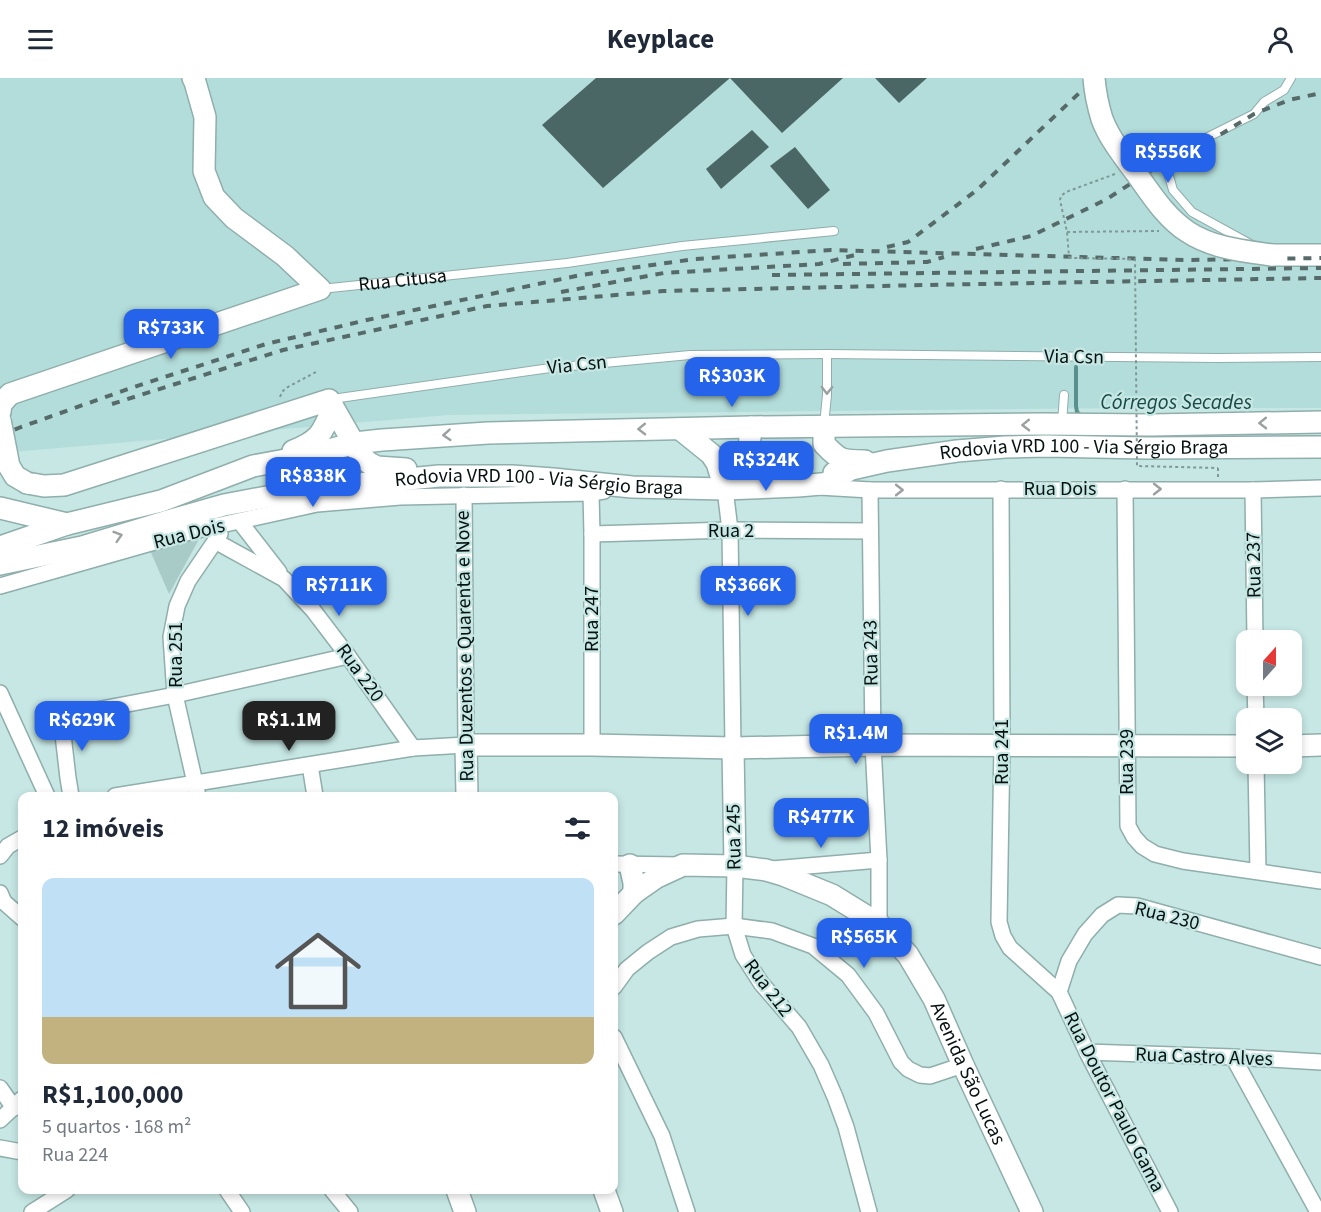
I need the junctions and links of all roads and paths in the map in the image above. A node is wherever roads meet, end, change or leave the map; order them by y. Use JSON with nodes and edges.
{"nodes":[{"id":1,"x":193,"y":78,"type":"edge"},
{"id":2,"x":1094,"y":78,"type":"edge"},
{"id":3,"x":1291,"y":78,"type":"edge"},
{"id":4,"x":1118,"y":173,"type":"dead end"},
{"id":5,"x":834,"y":231,"type":"dead end"},
{"id":6,"x":1165,"y":231,"type":"dead end"},
{"id":7,"x":1067,"y":232,"type":"junction"},
{"id":8,"x":1272,"y":255,"type":"junction"},
{"id":9,"x":1321,"y":255,"type":"edge"},
{"id":10,"x":320,"y":290,"type":"junction"},
{"id":11,"x":827,"y":354,"type":"junction"},
{"id":12,"x":1321,"y":357,"type":"edge"},
{"id":13,"x":316,"y":372,"type":"dead end"},
{"id":14,"x":1064,"y":394,"type":"dead end"},
{"id":15,"x":5,"y":403,"type":"edge"},
{"id":16,"x":331,"y":404,"type":"junction"},
{"id":17,"x":275,"y":417,"type":"junction"},
{"id":18,"x":0,"y":420,"type":"edge"},
{"id":19,"x":1321,"y":422,"type":"edge"},
{"id":20,"x":1062,"y":424,"type":"junction"},
{"id":21,"x":824,"y":426,"type":"junction"},
{"id":22,"x":751,"y":427,"type":"junction"},
{"id":23,"x":680,"y":429,"type":"junction"},
{"id":24,"x":355,"y":443,"type":"junction"},
{"id":25,"x":1321,"y":447,"type":"edge"},
{"id":26,"x":887,"y":461,"type":"junction"},
{"id":27,"x":253,"y":465,"type":"junction"},
{"id":28,"x":1218,"y":468,"type":"dead end"},
{"id":29,"x":848,"y":471,"type":"junction"},
{"id":30,"x":553,"y":479,"type":"junction"},
{"id":31,"x":798,"y":486,"type":"junction"},
{"id":32,"x":632,"y":487,"type":"junction"},
{"id":33,"x":1321,"y":488,"type":"edge"},
{"id":34,"x":725,"y":489,"type":"junction"},
{"id":35,"x":1001,"y":489,"type":"junction"},
{"id":36,"x":1125,"y":489,"type":"junction"},
{"id":37,"x":870,"y":490,"type":"junction"},
{"id":38,"x":1253,"y":490,"type":"junction"},
{"id":39,"x":591,"y":493,"type":"junction"},
{"id":40,"x":464,"y":495,"type":"junction"},
{"id":41,"x":161,"y":501,"type":"junction"},
{"id":42,"x":0,"y":508,"type":"edge"},
{"id":43,"x":233,"y":523,"type":"junction"},
{"id":44,"x":68,"y":524,"type":"junction"},
{"id":45,"x":730,"y":530,"type":"junction"},
{"id":46,"x":869,"y":531,"type":"junction"},
{"id":47,"x":592,"y":534,"type":"junction"},
{"id":48,"x":215,"y":541,"type":"junction"},
{"id":49,"x":0,"y":547,"type":"edge"},
{"id":50,"x":86,"y":554,"type":"junction"},
{"id":51,"x":0,"y":564,"type":"edge"},
{"id":52,"x":285,"y":579,"type":"junction"},
{"id":53,"x":0,"y":586,"type":"edge"},
{"id":54,"x":1255,"y":630,"type":"edge"},
{"id":55,"x":348,"y":656,"type":"junction"},
{"id":56,"x":0,"y":694,"type":"edge"},
{"id":57,"x":175,"y":694,"type":"junction"},
{"id":58,"x":466,"y":745,"type":"junction"},
{"id":59,"x":592,"y":745,"type":"junction"},
{"id":60,"x":873,"y":745,"type":"junction"},
{"id":61,"x":1002,"y":745,"type":"junction"},
{"id":62,"x":1321,"y":745,"type":"edge"},
{"id":63,"x":1128,"y":746,"type":"junction"},
{"id":64,"x":1236,"y":746,"type":"edge"},
{"id":65,"x":1302,"y":746,"type":"edge"},
{"id":66,"x":413,"y":748,"type":"junction"},
{"id":67,"x":733,"y":748,"type":"junction"},
{"id":68,"x":310,"y":765,"type":"junction"},
{"id":69,"x":1256,"y":774,"type":"edge"},
{"id":70,"x":68,"y":778,"type":"junction"},
{"id":71,"x":44,"y":790,"type":"edge"},
{"id":72,"x":197,"y":790,"type":"edge"},
{"id":73,"x":70,"y":792,"type":"edge"},
{"id":74,"x":170,"y":792,"type":"edge"},
{"id":75,"x":314,"y":792,"type":"edge"},
{"id":76,"x":467,"y":792,"type":"edge"},
{"id":77,"x":18,"y":840,"type":"edge"},
{"id":78,"x":0,"y":856,"type":"edge"},
{"id":79,"x":879,"y":860,"type":"junction"},
{"id":80,"x":622,"y":865,"type":"edge"},
{"id":81,"x":683,"y":865,"type":"junction"},
{"id":82,"x":735,"y":866,"type":"junction"},
{"id":83,"x":766,"y":870,"type":"junction"},
{"id":84,"x":1258,"y":871,"type":"junction"},
{"id":85,"x":1321,"y":881,"type":"edge"},
{"id":86,"x":0,"y":893,"type":"edge"},
{"id":87,"x":634,"y":893,"type":"junction"},
{"id":88,"x":618,"y":910,"type":"edge"},
{"id":89,"x":18,"y":914,"type":"edge"},
{"id":90,"x":879,"y":924,"type":"junction"},
{"id":91,"x":734,"y":926,"type":"junction"},
{"id":92,"x":1321,"y":957,"type":"edge"},
{"id":93,"x":618,"y":981,"type":"edge"},
{"id":94,"x":1059,"y":992,"type":"junction"},
{"id":95,"x":618,"y":1045,"type":"edge"},
{"id":96,"x":1088,"y":1052,"type":"junction"},
{"id":97,"x":1233,"y":1057,"type":"junction"},
{"id":98,"x":1321,"y":1062,"type":"edge"},
{"id":99,"x":963,"y":1065,"type":"junction"},
{"id":100,"x":0,"y":1088,"type":"edge"},
{"id":101,"x":18,"y":1103,"type":"edge"},
{"id":102,"x":0,"y":1120,"type":"edge"},
{"id":103,"x":0,"y":1148,"type":"edge"},
{"id":104,"x":18,"y":1151,"type":"edge"},
{"id":105,"x":61,"y":1194,"type":"edge"},
{"id":106,"x":229,"y":1194,"type":"edge"},
{"id":107,"x":335,"y":1194,"type":"edge"},
{"id":108,"x":458,"y":1194,"type":"edge"},
{"id":109,"x":605,"y":1194,"type":"edge"},
{"id":110,"x":1318,"y":1208,"type":"edge"},
{"id":111,"x":32,"y":1212,"type":"edge"},
{"id":112,"x":242,"y":1212,"type":"edge"},
{"id":113,"x":350,"y":1212,"type":"edge"},
{"id":114,"x":465,"y":1212,"type":"edge"},
{"id":115,"x":612,"y":1212,"type":"edge"},
{"id":116,"x":687,"y":1212,"type":"edge"},
{"id":117,"x":869,"y":1212,"type":"edge"},
{"id":118,"x":1032,"y":1212,"type":"edge"},
{"id":119,"x":1170,"y":1212,"type":"edge"}],
"edges":[{"from":1,"to":10,"type":"main road"},
{"from":2,"to":8,"type":"main road","bridge":true},
{"from":3,"to":8,"type":"lane"},
{"from":4,"to":7,"type":"path","bridge":true},
{"from":5,"to":10,"type":"lane","name":"Rua Citusa"},
{"from":6,"to":7,"type":"path"},
{"from":7,"to":28,"type":"path","bridge":true},
{"from":8,"to":9,"type":"main road"},
{"from":10,"to":15,"type":"main road","name":"Rua Citusa"},
{"from":11,"to":12,"type":"lane","name":"Via Csn"},
{"from":11,"to":16,"type":"lane","name":"Via Csn"},
{"from":11,"to":21,"type":"lane","one_way":true},
{"from":13,"to":17,"type":"path"},
{"from":14,"to":20,"type":"lane"},
{"from":16,"to":17,"type":"main road"},
{"from":16,"to":24,"type":"main road"},
{"from":16,"to":27,"type":"main road"},
{"from":17,"to":18,"type":"main road","bridge":true},
{"from":19,"to":20,"type":"main road","name":"Rodovia VRD 100 - Via Sérgio Braga","one_way":true},
{"from":20,"to":21,"type":"main road","name":"Rodovia VRD 100 - Via Sérgio Braga","one_way":true},
{"from":21,"to":22,"type":"main road","name":"Rodovia VRD 100 - Via Sérgio Braga"},
{"from":21,"to":26,"type":"main road"},
{"from":22,"to":23,"type":"main road","name":"Rodovia VRD 100 - Via Sérgio Braga"},
{"from":22,"to":29,"type":"main road"},
{"from":23,"to":24,"type":"main road","name":"Rodovia VRD 100 - Via Sérgio Braga","one_way":true},
{"from":23,"to":34,"type":"main road"},
{"from":24,"to":27,"type":"main road","name":"Rodovia VRD 100 - Via Sérgio Braga"},
{"from":24,"to":30,"type":"main road"},
{"from":25,"to":26,"type":"main road","name":"Rodovia VRD 100 - Via Sérgio Braga"},
{"from":26,"to":29,"type":"main road","name":"Rodovia VRD 100 - Via Sérgio Braga"},
{"from":27,"to":41,"type":"main road","name":"Rodovia VRD 100 - Via Sérgio Braga"},
{"from":29,"to":31,"type":"main road","name":"Rodovia VRD 100 - Via Sérgio Braga"},
{"from":30,"to":32,"type":"main road","name":"Rodovia VRD 100 - Via Sérgio Braga"},
{"from":50,"to":30,"type":"main road","name":"Rodovia VRD 100 - Via Sérgio Braga","one_way":true},
{"from":31,"to":34,"type":"main road","name":"Rodovia VRD 100 - Via Sérgio Braga"},
{"from":31,"to":37,"type":"street","name":"Rua Dois"},
{"from":32,"to":34,"type":"main road","name":"Rodovia VRD 100 - Via Sérgio Braga"},
{"from":32,"to":39,"type":"street","name":"Rua Dois"},
{"from":33,"to":38,"type":"street","name":"Rua Dois"},
{"from":34,"to":45,"type":"street"},
{"from":35,"to":36,"type":"street","name":"Rua Dois"},
{"from":37,"to":35,"type":"street","name":"Rua Dois","one_way":true},
{"from":35,"to":61,"type":"street","name":"Rua 241"},
{"from":36,"to":38,"type":"street","name":"Rua Dois","one_way":true},
{"from":36,"to":63,"type":"street","name":"Rua 239"},
{"from":37,"to":46,"type":"street","name":"Rua 243"},
{"from":38,"to":54,"type":"street","name":"Rua 237"},
{"from":39,"to":40,"type":"street","name":"Rua Dois"},
{"from":39,"to":47,"type":"street","name":"Rua 247"},
{"from":40,"to":43,"type":"street","name":"Rua Dois"},
{"from":40,"to":58,"type":"street","name":"Rua Duzentos e Quarenta e Nove"},
{"from":41,"to":44,"type":"main road","name":"Rodovia VRD 100 - Via Sérgio Braga"},
{"from":41,"to":50,"type":"main road"},
{"from":42,"to":44,"type":"main road"},
{"from":43,"to":48,"type":"street","name":"Rua 251"},
{"from":43,"to":50,"type":"street","name":"Rua Dois"},
{"from":43,"to":52,"type":"street"},
{"from":44,"to":49,"type":"main road","name":"Rodovia VRD 100 - Via Sérgio Braga"},
{"from":45,"to":46,"type":"street","name":"Rua 2"},
{"from":45,"to":47,"type":"street","name":"Rua 2"},
{"from":45,"to":67,"type":"street"},
{"from":46,"to":60,"type":"street","name":"Rua 243"},
{"from":47,"to":59,"type":"street","name":"Rua 247"},
{"from":48,"to":52,"type":"street","name":"Rua 220"},
{"from":48,"to":57,"type":"street","name":"Rua 251"},
{"from":50,"to":51,"type":"main road","name":"Rodovia VRD 100 - Via Sérgio Braga"},
{"from":50,"to":53,"type":"street","name":"Rua Dois"},
{"from":52,"to":55,"type":"street","name":"Rua 220"},
{"from":55,"to":57,"type":"street"},
{"from":55,"to":66,"type":"street","name":"Rua 220"},
{"from":56,"to":71,"type":"street"},
{"from":57,"to":70,"type":"street"},
{"from":57,"to":72,"type":"street","name":"Rua 251"},
{"from":58,"to":59,"type":"main road"},
{"from":58,"to":66,"type":"street"},
{"from":58,"to":76,"type":"main road","name":"Rua Duzentos e Quarenta e Nove"},
{"from":59,"to":67,"type":"main road"},
{"from":60,"to":61,"type":"main road"},
{"from":60,"to":67,"type":"main road"},
{"from":60,"to":79,"type":"street","name":"Rua 243"},
{"from":61,"to":63,"type":"main road"},
{"from":61,"to":94,"type":"street","name":"Rua 241"},
{"from":62,"to":65,"type":"main road"},
{"from":63,"to":64,"type":"main road"},
{"from":63,"to":84,"type":"street","name":"Rua 239"},
{"from":66,"to":68,"type":"street"},
{"from":67,"to":82,"type":"main road","name":"Rua 245"},
{"from":68,"to":72,"type":"street"},
{"from":68,"to":75,"type":"street"},
{"from":69,"to":84,"type":"street"},
{"from":70,"to":71,"type":"street"},
{"from":70,"to":73,"type":"street"},
{"from":72,"to":74,"type":"street"},
{"from":77,"to":78,"type":"street"},
{"from":79,"to":83,"type":"street"},
{"from":79,"to":90,"type":"street","name":"Rua 243"},
{"from":80,"to":81,"type":"street"},
{"from":80,"to":87,"type":"main road"},
{"from":81,"to":82,"type":"main road","name":"Avenida São Lucas"},
{"from":81,"to":87,"type":"main road"},
{"from":82,"to":83,"type":"main road","name":"Avenida São Lucas"},
{"from":82,"to":91,"type":"street","name":"Rua 245"},
{"from":83,"to":90,"type":"main road","name":"Avenida São Lucas"},
{"from":84,"to":85,"type":"street","name":"Rua 239"},
{"from":86,"to":89,"type":"street"},
{"from":87,"to":88,"type":"main road"},
{"from":90,"to":99,"type":"main road","name":"Avenida São Lucas"},
{"from":91,"to":93,"type":"street"},
{"from":91,"to":99,"type":"street"},
{"from":91,"to":117,"type":"street","name":"Rua 212"},
{"from":92,"to":94,"type":"street","name":"Rua 230"},
{"from":94,"to":96,"type":"street","name":"Rua Doutor Paulo Gama"},
{"from":95,"to":116,"type":"street"},
{"from":96,"to":97,"type":"street","name":"Rua Castro Alves"},
{"from":96,"to":119,"type":"street","name":"Rua Doutor Paulo Gama"},
{"from":97,"to":98,"type":"street","name":"Rua Castro Alves"},
{"from":97,"to":110,"type":"street"},
{"from":99,"to":118,"type":"main road","name":"Avenida São Lucas"},
{"from":100,"to":101,"type":"street"},
{"from":101,"to":102,"type":"street"},
{"from":103,"to":104,"type":"street"},
{"from":105,"to":111,"type":"street"},
{"from":106,"to":112,"type":"street"},
{"from":107,"to":113,"type":"street"},
{"from":108,"to":114,"type":"main road"},
{"from":109,"to":115,"type":"main road"}]}
